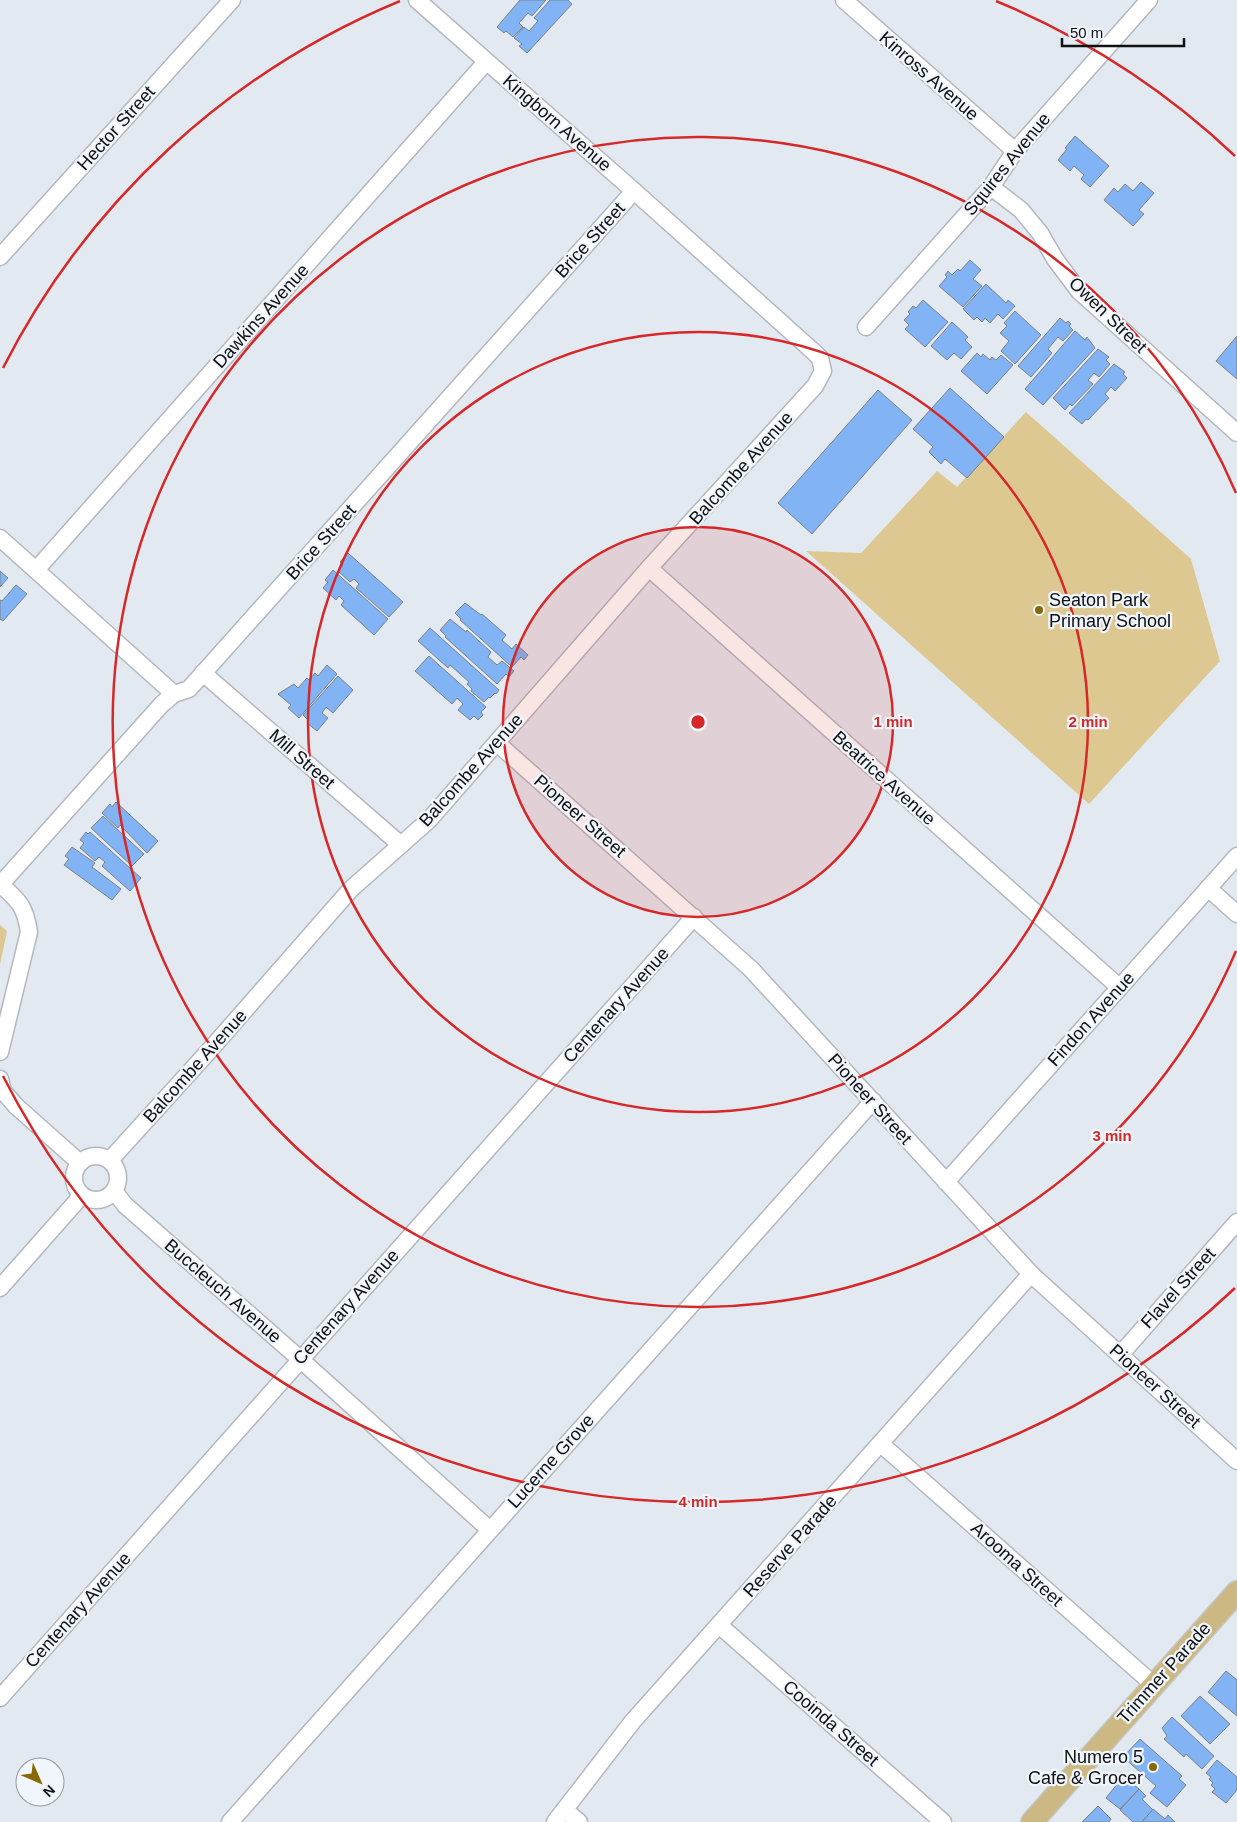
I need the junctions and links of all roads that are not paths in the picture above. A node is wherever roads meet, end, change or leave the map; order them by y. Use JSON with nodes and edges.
{"nodes":[{"id":1,"x":232,"y":0,"type":"edge"},
{"id":2,"x":844,"y":0,"type":"edge"},
{"id":3,"x":1149,"y":0,"type":"edge"},
{"id":4,"x":427,"y":3,"type":"edge"},
{"id":5,"x":486,"y":62,"type":"junction"},
{"id":6,"x":1015,"y":151,"type":"junction"},
{"id":7,"x":991,"y":187,"type":"junction"},
{"id":8,"x":634,"y":191,"type":"junction"},
{"id":9,"x":0,"y":256,"type":"edge"},
{"id":10,"x":866,"y":327,"type":"dead end"},
{"id":11,"x":823,"y":371,"type":"joint"},
{"id":12,"x":1237,"y":433,"type":"edge"},
{"id":13,"x":0,"y":538,"type":"edge"},
{"id":14,"x":650,"y":568,"type":"junction"},
{"id":15,"x":36,"y":570,"type":"junction"},
{"id":16,"x":204,"y":673,"type":"junction"},
{"id":17,"x":174,"y":694,"type":"junction"},
{"id":18,"x":497,"y":743,"type":"junction"},
{"id":19,"x":401,"y":845,"type":"junction"},
{"id":20,"x":1237,"y":856,"type":"edge"},
{"id":21,"x":1,"y":884,"type":"edge"},
{"id":22,"x":1208,"y":888,"type":"junction"},
{"id":23,"x":1237,"y":914,"type":"edge"},
{"id":24,"x":694,"y":917,"type":"junction"},
{"id":25,"x":1119,"y":988,"type":"junction"},
{"id":26,"x":0,"y":1052,"type":"edge"},
{"id":27,"x":0,"y":1079,"type":"edge"},
{"id":28,"x":873,"y":1101,"type":"junction"},
{"id":29,"x":110,"y":1160,"type":"junction"},
{"id":30,"x":80,"y":1163,"type":"junction"},
{"id":31,"x":946,"y":1182,"type":"junction"},
{"id":32,"x":114,"y":1191,"type":"junction"},
{"id":33,"x":80,"y":1194,"type":"junction"},
{"id":34,"x":1237,"y":1222,"type":"edge"},
{"id":35,"x":1031,"y":1274,"type":"junction"},
{"id":36,"x":0,"y":1288,"type":"edge"},
{"id":37,"x":1120,"y":1355,"type":"junction"},
{"id":38,"x":300,"y":1359,"type":"junction"},
{"id":39,"x":881,"y":1444,"type":"junction"},
{"id":40,"x":1237,"y":1461,"type":"edge"},
{"id":41,"x":490,"y":1530,"type":"junction"},
{"id":42,"x":1236,"y":1593,"type":"edge"},
{"id":43,"x":719,"y":1625,"type":"junction"},
{"id":44,"x":1154,"y":1685,"type":"junction"},
{"id":45,"x":0,"y":1698,"type":"edge"},
{"id":46,"x":560,"y":1816,"type":"edge"},
{"id":47,"x":230,"y":1822,"type":"edge"},
{"id":48,"x":579,"y":1822,"type":"edge"},
{"id":49,"x":943,"y":1822,"type":"edge"},
{"id":50,"x":1032,"y":1822,"type":"edge"}],
"edges":[{"from":1,"to":9,"type":"street","name":"Hector Street"},
{"from":2,"to":6,"type":"street","name":"Kinross Avenue"},
{"from":3,"to":6,"type":"street","name":"Squires Avenue"},
{"from":4,"to":5,"type":"street","name":"Kingborn Avenue"},
{"from":5,"to":8,"type":"street","name":"Kingborn Avenue"},
{"from":5,"to":15,"type":"street","name":"Dawkins Avenue"},
{"from":6,"to":7,"type":"street","name":"Squires Avenue"},
{"from":7,"to":10,"type":"street","name":"Squires Avenue"},
{"from":7,"to":12,"type":"street","name":"Owen Street"},
{"from":8,"to":11,"type":"street","name":"Kingborn Avenue"},
{"from":8,"to":16,"type":"street","name":"Brice Street"},
{"from":11,"to":14,"type":"street","name":"Balcombe Avenue"},
{"from":13,"to":15,"type":"street"},
{"from":14,"to":18,"type":"street","name":"Balcombe Avenue"},
{"from":14,"to":25,"type":"street","name":"Beatrice Avenue"},
{"from":15,"to":17,"type":"street"},
{"from":16,"to":17,"type":"street","name":"Brice Street"},
{"from":16,"to":19,"type":"street","name":"Mill Street"},
{"from":17,"to":21,"type":"street","name":"Brice Street"},
{"from":18,"to":19,"type":"street","name":"Balcombe Avenue"},
{"from":18,"to":24,"type":"street","name":"Pioneer Street"},
{"from":19,"to":29,"type":"street","name":"Balcombe Avenue"},
{"from":20,"to":22,"type":"street","name":"Findon Avenue"},
{"from":21,"to":26,"type":"street"},
{"from":22,"to":23,"type":"street"},
{"from":22,"to":25,"type":"street","name":"Findon Avenue"},
{"from":24,"to":28,"type":"street","name":"Pioneer Street"},
{"from":24,"to":38,"type":"street","name":"Centenary Avenue"},
{"from":25,"to":31,"type":"street","name":"Findon Avenue"},
{"from":27,"to":30,"type":"street"},
{"from":28,"to":31,"type":"street","name":"Pioneer Street"},
{"from":28,"to":41,"type":"street","name":"Lucerne Grove"},
{"from":29,"to":30,"type":"street"},
{"from":29,"to":32,"type":"street"},
{"from":30,"to":33,"type":"street"},
{"from":31,"to":35,"type":"street","name":"Pioneer Street"},
{"from":32,"to":33,"type":"street"},
{"from":32,"to":38,"type":"street","name":"Buccleuch Avenue"},
{"from":33,"to":36,"type":"street"},
{"from":34,"to":37,"type":"street","name":"Flavel Street"},
{"from":35,"to":37,"type":"street","name":"Pioneer Street"},
{"from":35,"to":39,"type":"street","name":"Reserve Parade"},
{"from":37,"to":40,"type":"street","name":"Pioneer Street"},
{"from":38,"to":41,"type":"street","name":"Buccleuch Avenue"},
{"from":38,"to":45,"type":"street","name":"Centenary Avenue"},
{"from":39,"to":43,"type":"street","name":"Reserve Parade"},
{"from":39,"to":44,"type":"street","name":"Arooma Street"},
{"from":41,"to":47,"type":"street","name":"Lucerne Grove"},
{"from":42,"to":44,"type":"main road","name":"Trimmer Parade"},
{"from":43,"to":46,"type":"street","name":"Reserve Parade"},
{"from":43,"to":49,"type":"street","name":"Cooinda Street"},
{"from":44,"to":50,"type":"main road","name":"Trimmer Parade"},
{"from":46,"to":48,"type":"street"}]}
